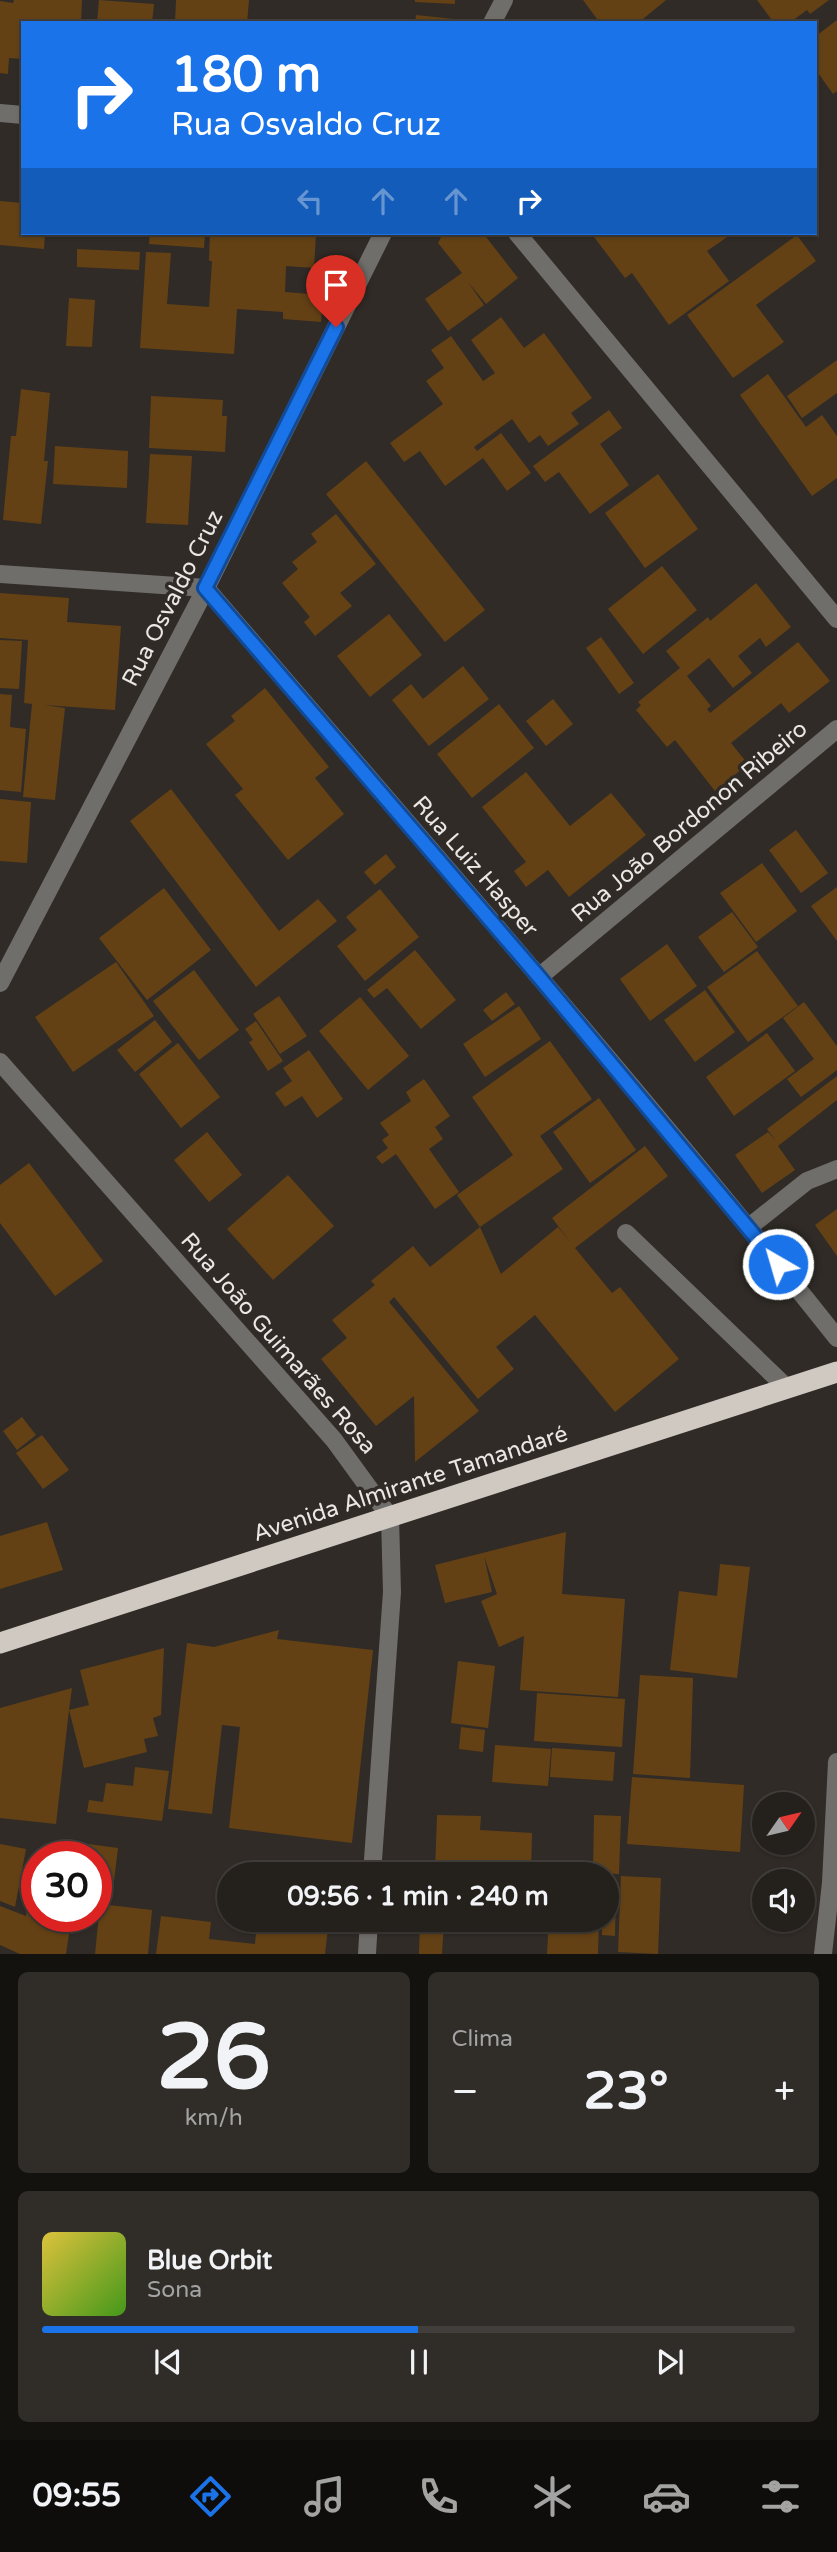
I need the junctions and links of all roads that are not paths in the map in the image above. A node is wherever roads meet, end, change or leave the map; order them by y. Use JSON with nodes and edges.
{"nodes":[{"id":1,"x":504,"y":0,"type":"edge"},
{"id":2,"x":493,"y":21,"type":"edge"},
{"id":3,"x":0,"y":113,"type":"edge"},
{"id":4,"x":21,"y":115,"type":"edge"},
{"id":5,"x":382,"y":235,"type":"edge"},
{"id":6,"x":519,"y":235,"type":"edge"},
{"id":7,"x":0,"y":574,"type":"edge"},
{"id":8,"x":205,"y":588,"type":"junction"},
{"id":9,"x":837,"y":619,"type":"edge"},
{"id":10,"x":837,"y":729,"type":"edge"},
{"id":11,"x":539,"y":977,"type":"junction"},
{"id":12,"x":0,"y":983,"type":"edge"},
{"id":13,"x":0,"y":1062,"type":"edge"},
{"id":14,"x":837,"y":1169,"type":"edge"},
{"id":15,"x":749,"y":1227,"type":"junction"},
{"id":16,"x":626,"y":1233,"type":"dead end"},
{"id":17,"x":837,"y":1338,"type":"edge"},
{"id":18,"x":837,"y":1372,"type":"edge"},
{"id":19,"x":787,"y":1388,"type":"junction"},
{"id":20,"x":390,"y":1517,"type":"junction"},
{"id":21,"x":0,"y":1643,"type":"edge"},
{"id":22,"x":837,"y":1762,"type":"edge"},
{"id":23,"x":373,"y":1862,"type":"edge"},
{"id":24,"x":834,"y":1883,"type":"edge"},
{"id":25,"x":368,"y":1932,"type":"edge"},
{"id":26,"x":367,"y":1954,"type":"edge"},
{"id":27,"x":823,"y":1954,"type":"edge"}],
"edges":[{"from":1,"to":2,"type":"street"},
{"from":3,"to":4,"type":"street"},
{"from":5,"to":8,"type":"street","name":"Rua Osvaldo Cruz"},
{"from":6,"to":9,"type":"street"},
{"from":7,"to":8,"type":"street"},
{"from":8,"to":11,"type":"street","name":"Rua Luiz Hasper"},
{"from":8,"to":12,"type":"street","name":"Rua Osvaldo Cruz"},
{"from":10,"to":11,"type":"street","name":"Rua João Bordonon Ribeiro"},
{"from":11,"to":15,"type":"street","name":"Rua Luiz Hasper"},
{"from":13,"to":20,"type":"street","name":"Rua João Guimarães Rosa"},
{"from":14,"to":15,"type":"street"},
{"from":15,"to":17,"type":"street","name":"Rua Luiz Hasper"},
{"from":16,"to":19,"type":"street"},
{"from":18,"to":19,"type":"highway","name":"Avenida Almirante Tamandaré"},
{"from":19,"to":20,"type":"highway","name":"Avenida Almirante Tamandaré"},
{"from":20,"to":21,"type":"highway","name":"Avenida Almirante Tamandaré"},
{"from":20,"to":23,"type":"street"},
{"from":22,"to":24,"type":"street"},
{"from":24,"to":27,"type":"street"},
{"from":25,"to":26,"type":"street"}]}
